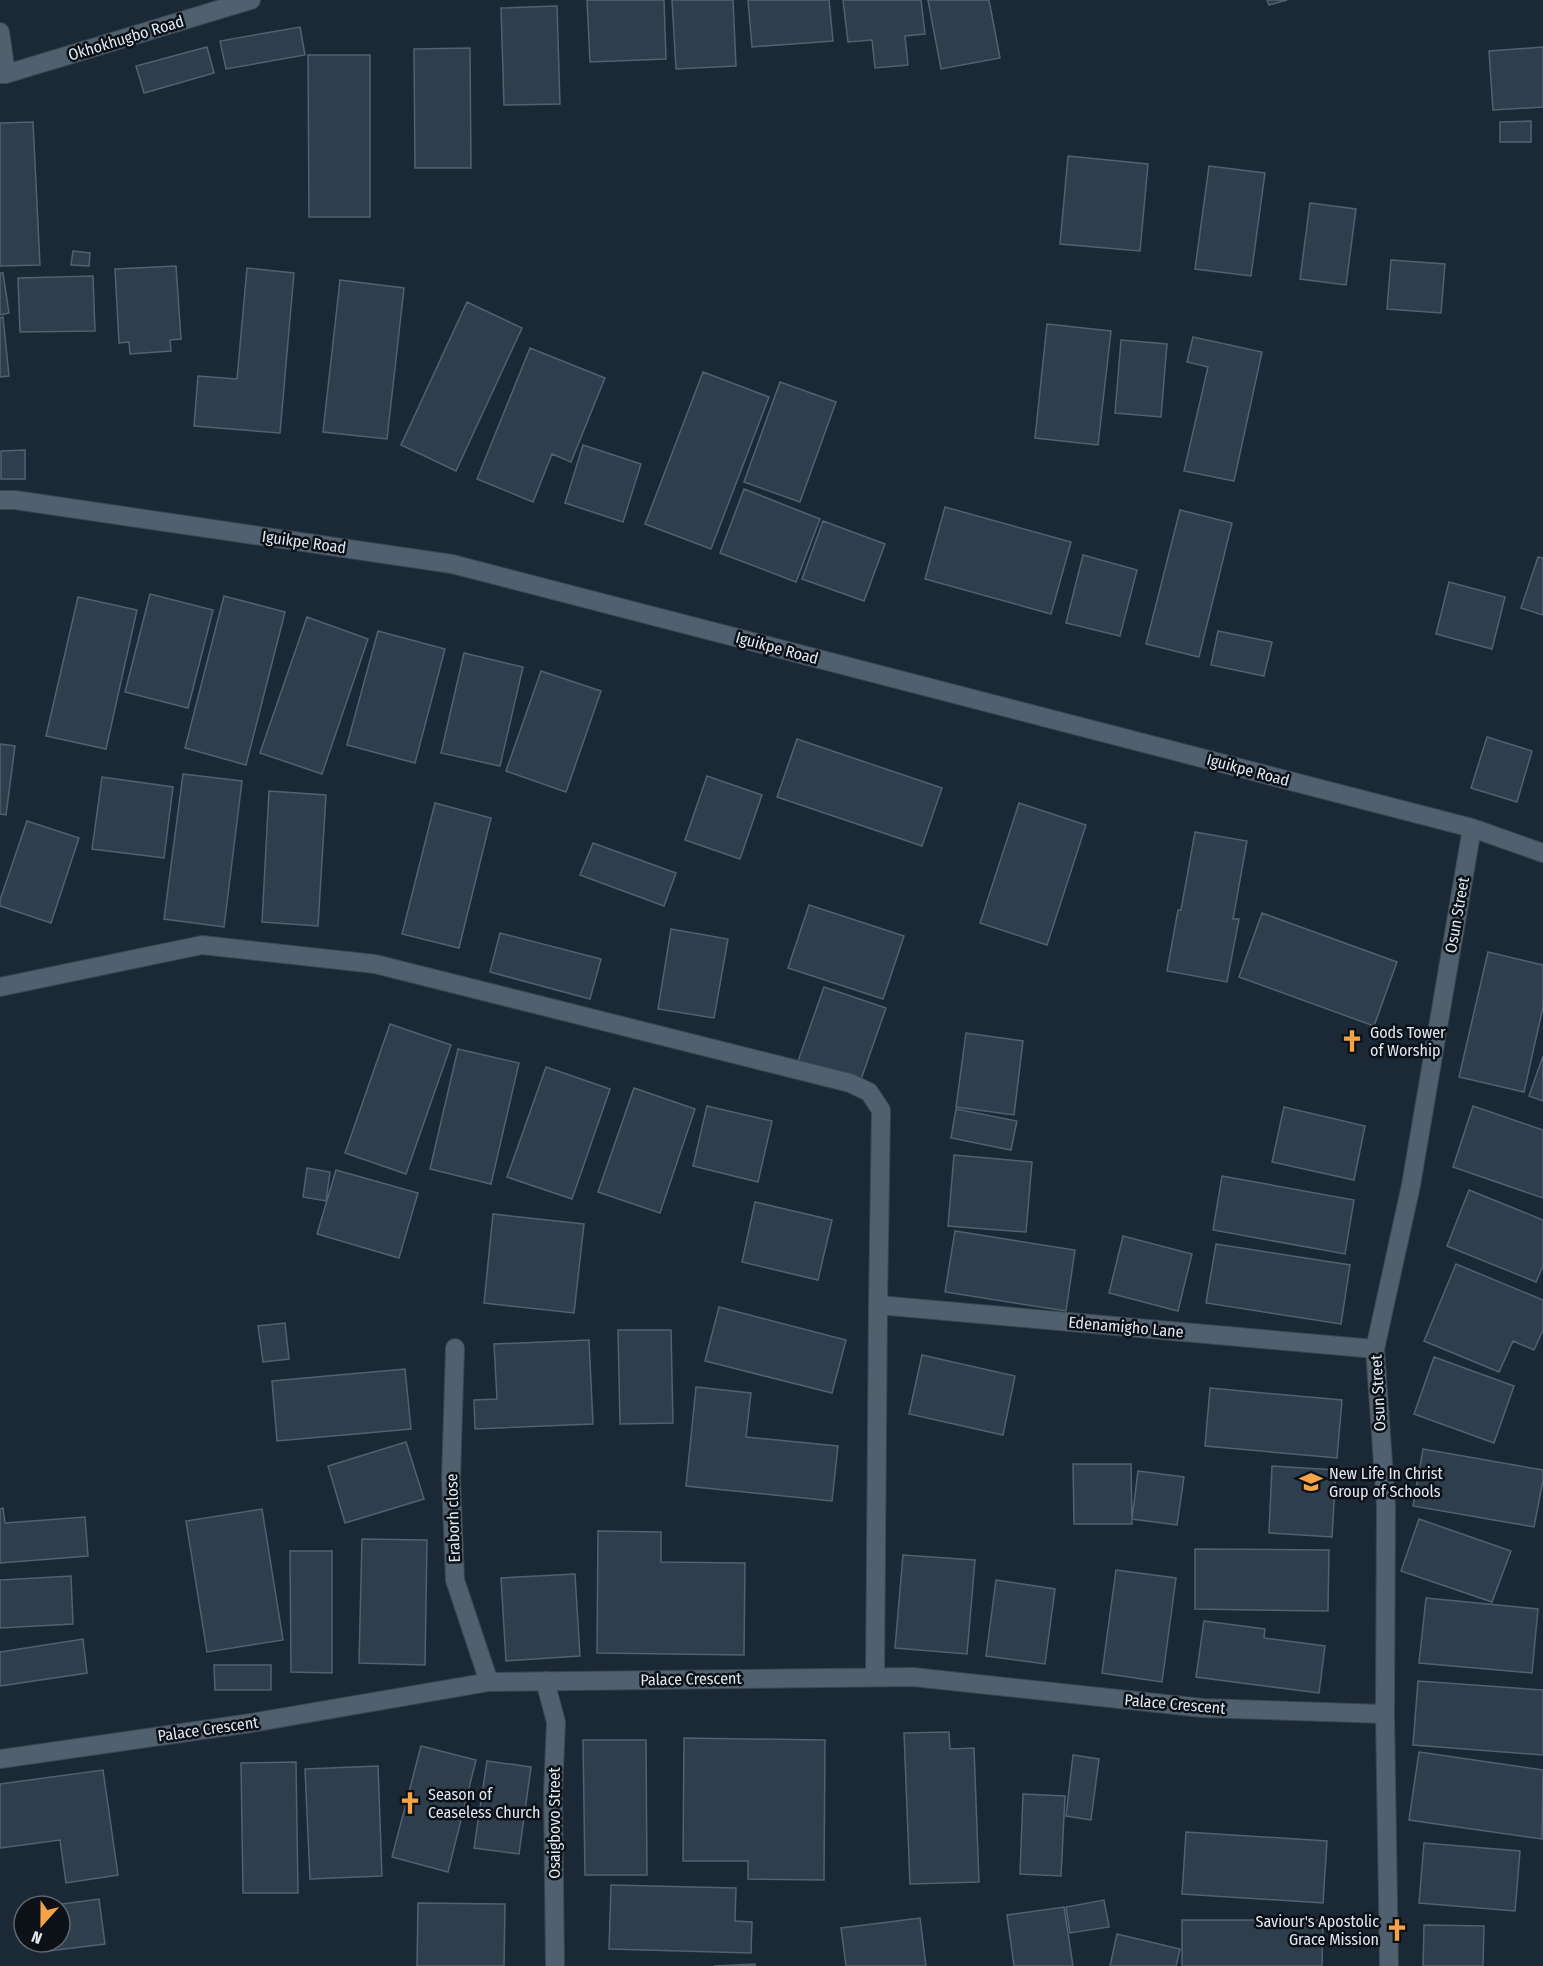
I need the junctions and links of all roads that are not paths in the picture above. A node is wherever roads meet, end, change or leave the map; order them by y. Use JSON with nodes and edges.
{"nodes":[{"id":1,"x":251,"y":0,"type":"edge"},
{"id":2,"x":0,"y":32,"type":"edge"},
{"id":3,"x":3,"y":74,"type":"edge"},
{"id":4,"x":0,"y":500,"type":"edge"},
{"id":5,"x":1472,"y":828,"type":"junction"},
{"id":6,"x":1543,"y":853,"type":"edge"},
{"id":7,"x":0,"y":987,"type":"edge"},
{"id":8,"x":878,"y":1305,"type":"junction"},
{"id":9,"x":455,"y":1348,"type":"dead end"},
{"id":10,"x":1375,"y":1349,"type":"junction"},
{"id":11,"x":875,"y":1677,"type":"junction"},
{"id":12,"x":546,"y":1681,"type":"junction"},
{"id":13,"x":489,"y":1682,"type":"junction"},
{"id":14,"x":1385,"y":1714,"type":"junction"},
{"id":15,"x":0,"y":1759,"type":"edge"},
{"id":16,"x":555,"y":1966,"type":"edge"},
{"id":17,"x":1389,"y":1966,"type":"edge"}],
"edges":[{"from":1,"to":3,"type":"street","name":"Okhokhugbo Road"},
{"from":2,"to":3,"type":"street"},
{"from":4,"to":5,"type":"street","name":"Iguikpe Road"},
{"from":5,"to":6,"type":"street","name":"Iguikpe Road"},
{"from":5,"to":10,"type":"street","name":"Osun Street"},
{"from":7,"to":8,"type":"street"},
{"from":8,"to":10,"type":"street","name":"Edenamigho Lane"},
{"from":8,"to":11,"type":"street"},
{"from":9,"to":13,"type":"street","name":"Eraborh close"},
{"from":10,"to":14,"type":"street","name":"Osun Street"},
{"from":11,"to":12,"type":"street","name":"Palace Crescent"},
{"from":11,"to":14,"type":"street","name":"Palace Crescent"},
{"from":12,"to":13,"type":"street","name":"Palace Crescent"},
{"from":12,"to":16,"type":"street","name":"Osaigbovo Street"},
{"from":13,"to":15,"type":"street","name":"Palace Crescent"},
{"from":14,"to":17,"type":"street","name":"Osun Street"}]}
